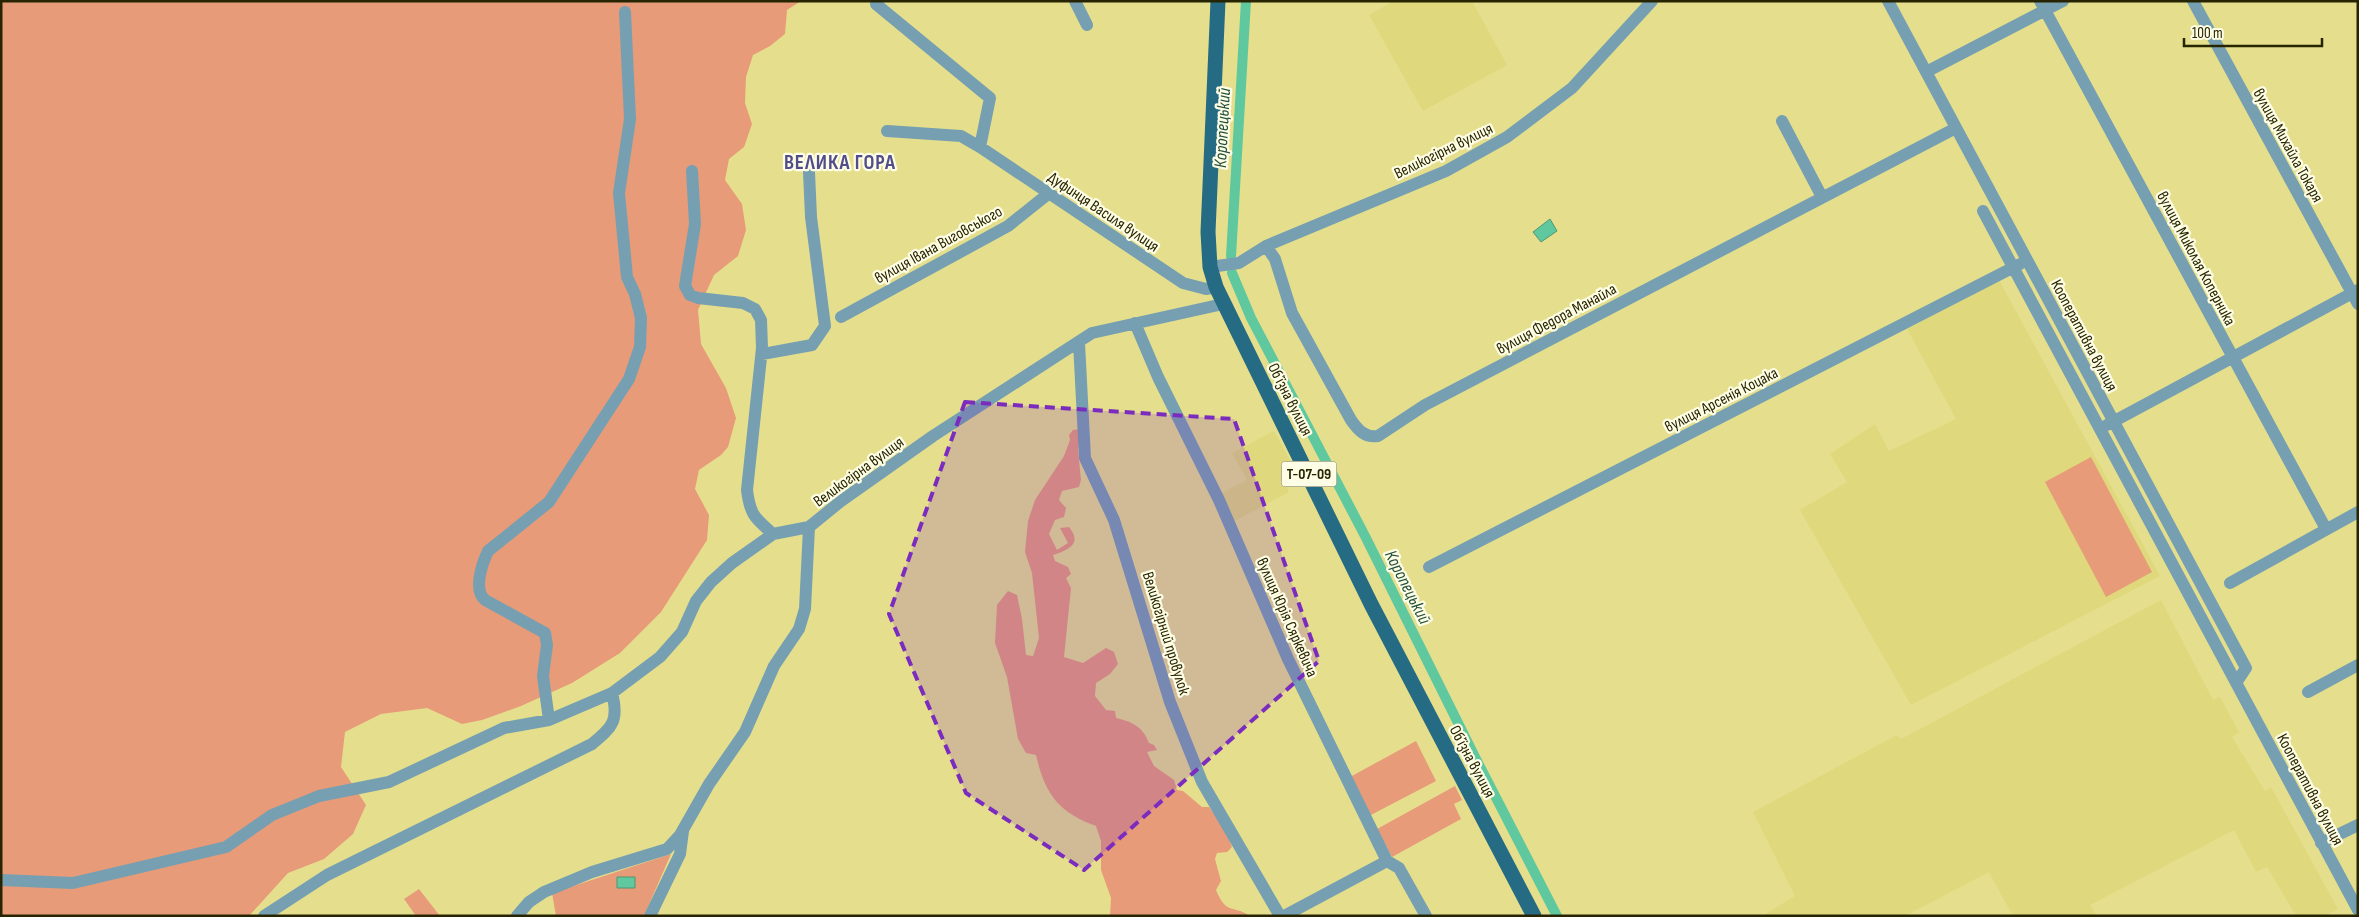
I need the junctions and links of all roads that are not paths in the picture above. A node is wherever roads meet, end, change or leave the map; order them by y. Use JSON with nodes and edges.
{"nodes":[{"id":1,"x":1075,"y":1,"type":"edge"},
{"id":2,"x":1218,"y":1,"type":"edge"},
{"id":3,"x":1652,"y":1,"type":"edge"},
{"id":4,"x":1888,"y":1,"type":"edge"},
{"id":5,"x":2063,"y":1,"type":"edge"},
{"id":6,"x":2192,"y":1,"type":"edge"},
{"id":7,"x":876,"y":4,"type":"dead end"},
{"id":8,"x":2042,"y":6,"type":"edge"},
{"id":9,"x":625,"y":12,"type":"dead end"},
{"id":10,"x":1087,"y":25,"type":"dead end"},
{"id":11,"x":1926,"y":72,"type":"junction"},
{"id":12,"x":1782,"y":121,"type":"dead end"},
{"id":13,"x":1956,"y":128,"type":"junction"},
{"id":14,"x":887,"y":131,"type":"dead end"},
{"id":15,"x":980,"y":146,"type":"junction"},
{"id":16,"x":692,"y":171,"type":"dead end"},
{"id":17,"x":809,"y":172,"type":"dead end"},
{"id":18,"x":1048,"y":194,"type":"junction"},
{"id":19,"x":1822,"y":198,"type":"junction"},
{"id":20,"x":1983,"y":211,"type":"dead end"},
{"id":21,"x":1266,"y":246,"type":"junction"},
{"id":22,"x":2027,"y":261,"type":"junction"},
{"id":23,"x":1210,"y":267,"type":"junction"},
{"id":24,"x":2014,"y":268,"type":"junction"},
{"id":25,"x":1216,"y":287,"type":"junction"},
{"id":26,"x":2356,"y":296,"type":"edge"},
{"id":27,"x":1223,"y":304,"type":"junction"},
{"id":28,"x":841,"y":316,"type":"dead end"},
{"id":29,"x":1135,"y":323,"type":"junction"},
{"id":30,"x":1079,"y":343,"type":"junction"},
{"id":31,"x":762,"y":354,"type":"junction"},
{"id":32,"x":2233,"y":358,"type":"junction"},
{"id":33,"x":2114,"y":421,"type":"junction"},
{"id":34,"x":2100,"y":429,"type":"junction"},
{"id":35,"x":2358,"y":512,"type":"edge"},
{"id":36,"x":809,"y":527,"type":"junction"},
{"id":37,"x":2326,"y":529,"type":"junction"},
{"id":38,"x":773,"y":534,"type":"junction"},
{"id":39,"x":1429,"y":567,"type":"dead end"},
{"id":40,"x":2230,"y":583,"type":"dead end"},
{"id":41,"x":2358,"y":665,"type":"edge"},
{"id":42,"x":2236,"y":683,"type":"junction"},
{"id":43,"x":2308,"y":692,"type":"dead end"},
{"id":44,"x":612,"y":693,"type":"junction"},
{"id":45,"x":549,"y":720,"type":"junction"},
{"id":46,"x":2358,"y":825,"type":"edge"},
{"id":47,"x":684,"y":826,"type":"junction"},
{"id":48,"x":2321,"y":843,"type":"junction"},
{"id":49,"x":1387,"y":861,"type":"junction"},
{"id":50,"x":1,"y":880,"type":"edge"},
{"id":51,"x":2358,"y":910,"type":"edge"},
{"id":52,"x":264,"y":916,"type":"edge"},
{"id":53,"x":517,"y":916,"type":"edge"},
{"id":54,"x":650,"y":916,"type":"edge"},
{"id":55,"x":1280,"y":916,"type":"edge"},
{"id":56,"x":1284,"y":916,"type":"edge"},
{"id":57,"x":1426,"y":916,"type":"edge"},
{"id":58,"x":1534,"y":916,"type":"edge"}],
"edges":[{"from":1,"to":10,"type":"street"},
{"from":2,"to":23,"type":"main road","name":"Обʼїзна вулиця","number":"Т-07-09"},
{"from":3,"to":21,"type":"street","name":"Великогірна вулиця"},
{"from":4,"to":11,"type":"street","name":"Кооперативна вулиця"},
{"from":5,"to":8,"type":"street"},
{"from":6,"to":26,"type":"street","name":"вулиця Михайла Токаря"},
{"from":7,"to":15,"type":"street"},
{"from":8,"to":11,"type":"street"},
{"from":8,"to":32,"type":"street","name":"вулиця Миколая Коперника"},
{"from":9,"to":45,"type":"street"},
{"from":11,"to":13,"type":"street","name":"Кооперативна вулиця"},
{"from":12,"to":19,"type":"street"},
{"from":13,"to":19,"type":"street","name":"вулиця Федора Манайла"},
{"from":13,"to":22,"type":"street","name":"Кооперативна вулиця"},
{"from":14,"to":15,"type":"street","name":"Дуфинця Василя вулиця"},
{"from":15,"to":18,"type":"street","name":"Дуфинця Василя вулиця"},
{"from":16,"to":31,"type":"street"},
{"from":17,"to":31,"type":"street"},
{"from":18,"to":25,"type":"street","name":"Дуфинця Василя вулиця"},
{"from":18,"to":28,"type":"street","name":"вулиця Івана Виговського"},
{"from":19,"to":21,"type":"street","name":"вулиця Федора Манайла"},
{"from":20,"to":24,"type":"street","name":"Кооперативна вулиця"},
{"from":21,"to":23,"type":"street","name":"Великогірна вулиця"},
{"from":22,"to":24,"type":"street","name":"вулиця Арсенія Коцака"},
{"from":22,"to":33,"type":"street","name":"Кооперативна вулиця"},
{"from":23,"to":25,"type":"main road","name":"Обʼїзна вулиця","number":"Т-07-09"},
{"from":24,"to":34,"type":"street","name":"Кооперативна вулиця"},
{"from":24,"to":39,"type":"street","name":"вулиця Арсенія Коцака"},
{"from":25,"to":27,"type":"main road","name":"Обʼїзна вулиця","number":"Т-07-09"},
{"from":26,"to":32,"type":"street"},
{"from":27,"to":29,"type":"street","name":"Великогірна вулиця"},
{"from":27,"to":58,"type":"main road","name":"Обʼїзна вулиця","number":"Т-07-09"},
{"from":29,"to":30,"type":"street","name":"Великогірна вулиця"},
{"from":29,"to":49,"type":"street","name":"вулиця Юрія Сяркевича"},
{"from":30,"to":36,"type":"street","name":"Великогірна вулиця"},
{"from":30,"to":55,"type":"street","name":"Великогірний провулок"},
{"from":31,"to":38,"type":"street"},
{"from":32,"to":33,"type":"street"},
{"from":32,"to":37,"type":"street","name":"вулиця Миколая Коперника"},
{"from":33,"to":34,"type":"street"},
{"from":33,"to":42,"type":"street","name":"Кооперативна вулиця"},
{"from":34,"to":42,"type":"street","name":"Кооперативна вулиця"},
{"from":35,"to":37,"type":"street"},
{"from":36,"to":38,"type":"street"},
{"from":36,"to":47,"type":"street","name":"Великогірна вулиця"},
{"from":37,"to":40,"type":"street"},
{"from":38,"to":44,"type":"street"},
{"from":41,"to":43,"type":"street"},
{"from":42,"to":48,"type":"street","name":"Кооперативна вулиця"},
{"from":44,"to":45,"type":"street"},
{"from":44,"to":52,"type":"street"},
{"from":45,"to":50,"type":"street"},
{"from":46,"to":48,"type":"street"},
{"from":47,"to":53,"type":"street","name":"Великогірна вулиця"},
{"from":47,"to":54,"type":"street"},
{"from":48,"to":51,"type":"street","name":"Кооперативна вулиця"},
{"from":49,"to":56,"type":"street"},
{"from":49,"to":57,"type":"street","name":"вулиця Юрія Сяркевича"}]}
